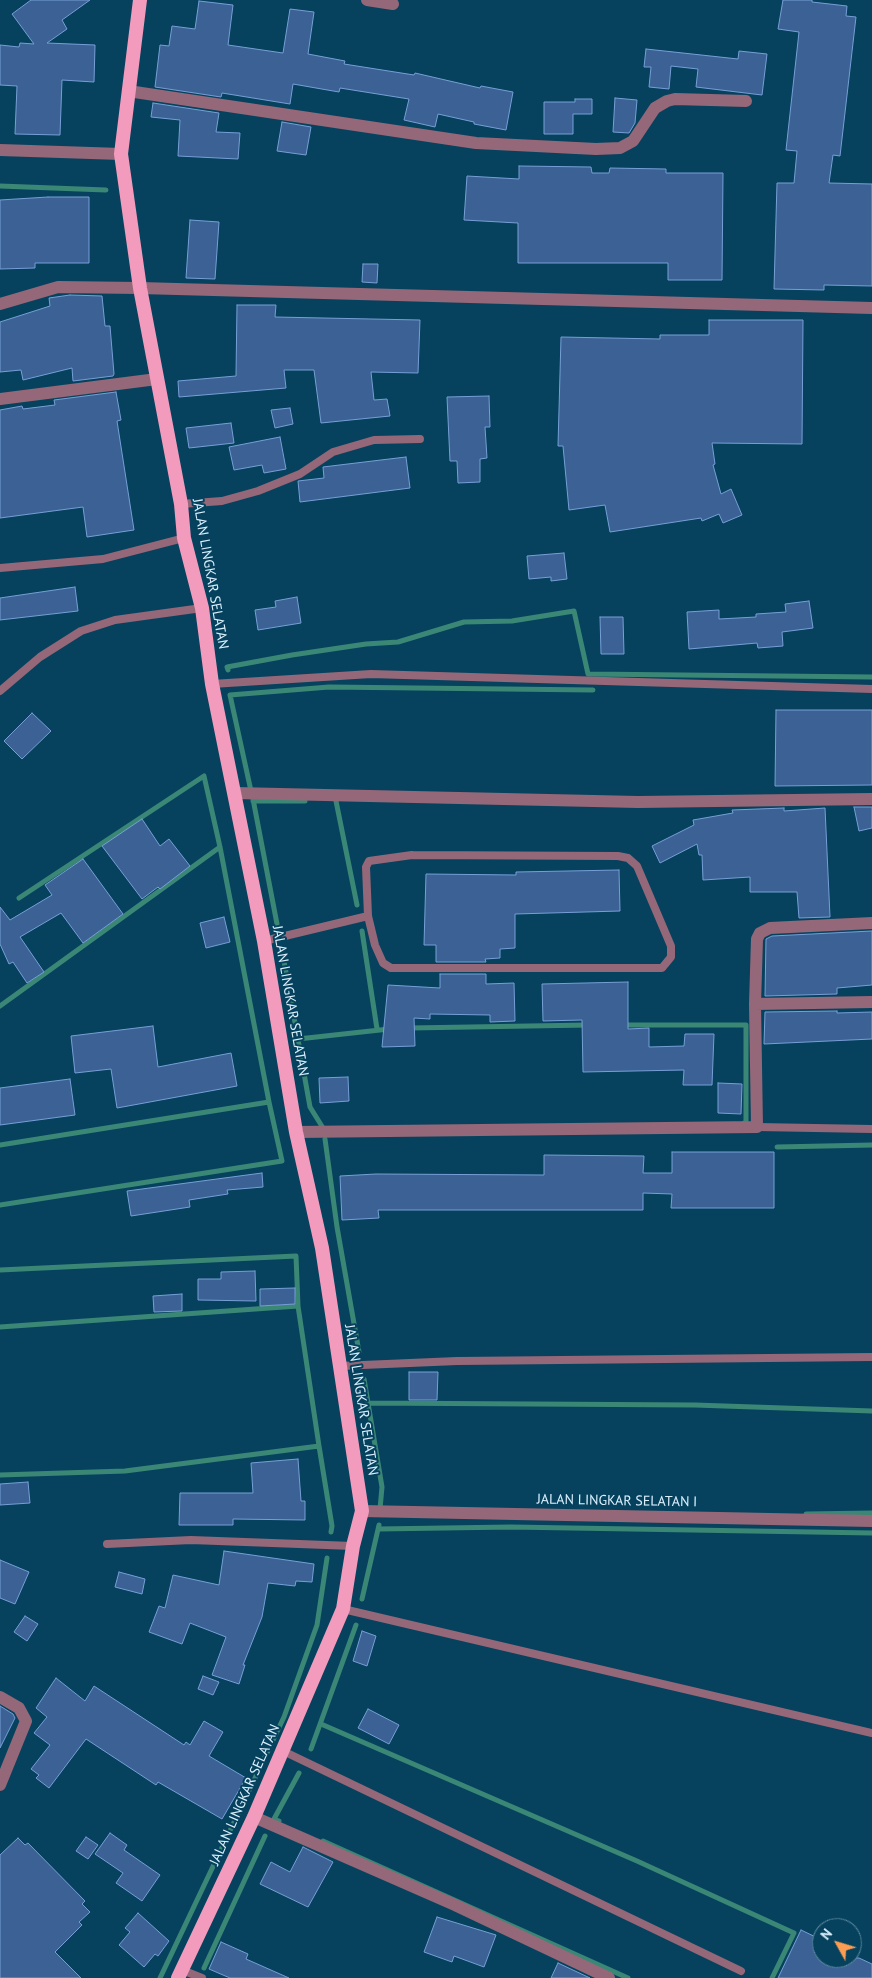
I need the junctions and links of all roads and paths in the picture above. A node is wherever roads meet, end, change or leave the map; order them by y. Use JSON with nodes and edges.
{"nodes":[{"id":1,"x":140,"y":0,"type":"edge"},
{"id":2,"x":367,"y":0,"type":"edge"},
{"id":3,"x":393,"y":4,"type":"dead end"},
{"id":4,"x":128,"y":90,"type":"junction"},
{"id":5,"x":746,"y":101,"type":"dead end"},
{"id":6,"x":0,"y":150,"type":"edge"},
{"id":7,"x":122,"y":154,"type":"junction"},
{"id":8,"x":140,"y":288,"type":"junction"},
{"id":9,"x":0,"y":304,"type":"edge"},
{"id":10,"x":872,"y":308,"type":"edge"},
{"id":11,"x":157,"y":380,"type":"junction"},
{"id":12,"x":0,"y":399,"type":"edge"},
{"id":13,"x":420,"y":440,"type":"dead end"},
{"id":14,"x":181,"y":504,"type":"junction"},
{"id":15,"x":184,"y":538,"type":"junction"},
{"id":16,"x":0,"y":568,"type":"edge"},
{"id":17,"x":202,"y":608,"type":"junction"},
{"id":18,"x":212,"y":684,"type":"junction"},
{"id":19,"x":872,"y":689,"type":"edge"},
{"id":20,"x":0,"y":691,"type":"edge"},
{"id":21,"x":235,"y":793,"type":"junction"},
{"id":22,"x":872,"y":799,"type":"edge"},
{"id":23,"x":368,"y":916,"type":"junction"},
{"id":24,"x":872,"y":923,"type":"edge"},
{"id":25,"x":264,"y":941,"type":"junction"},
{"id":26,"x":872,"y":1002,"type":"edge"},
{"id":27,"x":755,"y":1004,"type":"junction"},
{"id":28,"x":757,"y":1127,"type":"junction"},
{"id":29,"x":872,"y":1130,"type":"edge"},
{"id":30,"x":296,"y":1132,"type":"junction"},
{"id":31,"x":872,"y":1357,"type":"edge"},
{"id":32,"x":339,"y":1366,"type":"junction"},
{"id":33,"x":362,"y":1511,"type":"junction"},
{"id":34,"x":872,"y":1521,"type":"edge"},
{"id":35,"x":107,"y":1544,"type":"dead end"},
{"id":36,"x":353,"y":1546,"type":"junction"},
{"id":37,"x":343,"y":1609,"type":"junction"},
{"id":38,"x":0,"y":1697,"type":"edge"},
{"id":39,"x":872,"y":1733,"type":"edge"},
{"id":40,"x":283,"y":1751,"type":"junction"},
{"id":41,"x":0,"y":1785,"type":"edge"},
{"id":42,"x":254,"y":1817,"type":"junction"},
{"id":43,"x":741,"y":1971,"type":"dead end"},
{"id":44,"x":180,"y":1974,"type":"edge"},
{"id":45,"x":202,"y":1978,"type":"edge"},
{"id":46,"x":609,"y":1978,"type":"edge"}],
"edges":[{"from":1,"to":4,"type":"highway","name":"JALAN LINGKAR SELATAN"},
{"from":2,"to":3,"type":"street"},
{"from":4,"to":5,"type":"street"},
{"from":4,"to":7,"type":"highway","name":"JALAN LINGKAR SELATAN"},
{"from":6,"to":7,"type":"street"},
{"from":7,"to":8,"type":"highway","name":"JALAN LINGKAR SELATAN"},
{"from":8,"to":9,"type":"street"},
{"from":8,"to":10,"type":"street"},
{"from":8,"to":11,"type":"highway","name":"JALAN LINGKAR SELATAN"},
{"from":11,"to":12,"type":"street"},
{"from":11,"to":14,"type":"highway","name":"JALAN LINGKAR SELATAN"},
{"from":13,"to":14,"type":"lane"},
{"from":14,"to":15,"type":"highway","name":"JALAN LINGKAR SELATAN"},
{"from":15,"to":16,"type":"lane"},
{"from":15,"to":17,"type":"highway","name":"JALAN LINGKAR SELATAN"},
{"from":17,"to":18,"type":"highway","name":"JALAN LINGKAR SELATAN"},
{"from":17,"to":20,"type":"lane"},
{"from":18,"to":19,"type":"lane"},
{"from":18,"to":21,"type":"highway","name":"JALAN LINGKAR SELATAN"},
{"from":21,"to":22,"type":"street"},
{"from":21,"to":25,"type":"highway","name":"JALAN LINGKAR SELATAN"},
{"from":23,"to":23,"type":"lane"},
{"from":23,"to":25,"type":"lane"},
{"from":24,"to":27,"type":"street"},
{"from":25,"to":30,"type":"highway","name":"JALAN LINGKAR SELATAN"},
{"from":26,"to":27,"type":"street"},
{"from":27,"to":28,"type":"street"},
{"from":28,"to":29,"type":"lane"},
{"from":28,"to":30,"type":"street"},
{"from":30,"to":32,"type":"highway","name":"JALAN LINGKAR SELATAN"},
{"from":31,"to":32,"type":"lane"},
{"from":32,"to":33,"type":"highway","name":"JALAN LINGKAR SELATAN"},
{"from":33,"to":34,"type":"street","name":"JALAN LINGKAR SELATAN I"},
{"from":33,"to":36,"type":"highway","name":"JALAN LINGKAR SELATAN"},
{"from":35,"to":36,"type":"lane"},
{"from":36,"to":37,"type":"highway","name":"JALAN LINGKAR SELATAN"},
{"from":37,"to":39,"type":"lane"},
{"from":37,"to":40,"type":"highway","name":"JALAN LINGKAR SELATAN"},
{"from":38,"to":41,"type":"street"},
{"from":40,"to":42,"type":"highway","name":"JALAN LINGKAR SELATAN"},
{"from":40,"to":43,"type":"lane"},
{"from":42,"to":44,"type":"highway","name":"JALAN LINGKAR SELATAN"},
{"from":42,"to":46,"type":"street"},
{"from":44,"to":45,"type":"lane"}]}
